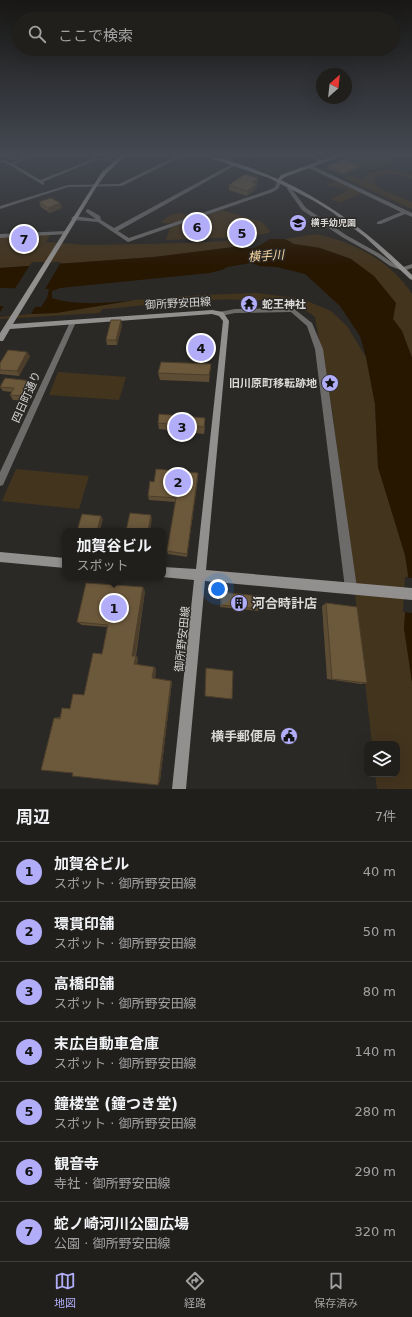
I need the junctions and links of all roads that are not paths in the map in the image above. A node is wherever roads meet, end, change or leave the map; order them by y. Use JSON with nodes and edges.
{"nodes":[{"id":1,"x":44,"y":193,"type":"edge"},
{"id":2,"x":90,"y":193,"type":"edge"},
{"id":3,"x":183,"y":193,"type":"edge"},
{"id":4,"x":266,"y":193,"type":"edge"},
{"id":5,"x":292,"y":193,"type":"edge"},
{"id":6,"x":300,"y":193,"type":"edge"},
{"id":7,"x":365,"y":193,"type":"edge"},
{"id":8,"x":0,"y":208,"type":"edge"},
{"id":9,"x":88,"y":211,"type":"dead end"},
{"id":10,"x":405,"y":212,"type":"junction"},
{"id":11,"x":412,"y":215,"type":"edge"},
{"id":12,"x":74,"y":218,"type":"junction"},
{"id":13,"x":99,"y":221,"type":"junction"},
{"id":14,"x":379,"y":224,"type":"dead end"},
{"id":15,"x":115,"y":230,"type":"junction"},
{"id":16,"x":65,"y":233,"type":"junction"},
{"id":17,"x":0,"y":236,"type":"edge"},
{"id":18,"x":412,"y":266,"type":"edge"},
{"id":19,"x":403,"y":269,"type":"junction"},
{"id":20,"x":412,"y":278,"type":"edge"},
{"id":21,"x":221,"y":314,"type":"junction"},
{"id":22,"x":73,"y":322,"type":"junction"},
{"id":23,"x":8,"y":327,"type":"junction"},
{"id":24,"x":0,"y":339,"type":"edge"},
{"id":25,"x":0,"y":482,"type":"edge"},
{"id":26,"x":0,"y":557,"type":"edge"},
{"id":27,"x":62,"y":563,"type":"edge"},
{"id":28,"x":166,"y":572,"type":"edge"},
{"id":29,"x":201,"y":575,"type":"junction"},
{"id":30,"x":351,"y":588,"type":"junction"},
{"id":31,"x":412,"y":594,"type":"edge"},
{"id":32,"x":179,"y":789,"type":"edge"}],
"edges":[{"from":1,"to":8,"type":"street"},
{"from":2,"to":12,"type":"main road"},
{"from":3,"to":15,"type":"street"},
{"from":4,"to":15,"type":"street"},
{"from":5,"to":19,"type":"street"},
{"from":6,"to":19,"type":"main road"},
{"from":7,"to":10,"type":"street"},
{"from":9,"to":13,"type":"street"},
{"from":10,"to":11,"type":"street"},
{"from":10,"to":14,"type":"street"},
{"from":12,"to":13,"type":"street"},
{"from":12,"to":16,"type":"main road"},
{"from":13,"to":15,"type":"street"},
{"from":16,"to":17,"type":"street"},
{"from":16,"to":23,"type":"main road"},
{"from":18,"to":19,"type":"street"},
{"from":19,"to":20,"type":"main road"},
{"from":21,"to":22,"type":"main road","name":"御所野安田線"},
{"from":21,"to":29,"type":"main road","name":"御所野安田線"},
{"from":21,"to":30,"type":"street"},
{"from":22,"to":23,"type":"main road","name":"御所野安田線"},
{"from":22,"to":25,"type":"street","name":"四日町通り"},
{"from":23,"to":24,"type":"main road"},
{"from":26,"to":27,"type":"main road"},
{"from":28,"to":29,"type":"main road"},
{"from":29,"to":30,"type":"main road"},
{"from":29,"to":32,"type":"main road","name":"御所野安田線"},
{"from":30,"to":31,"type":"main road"}]}
